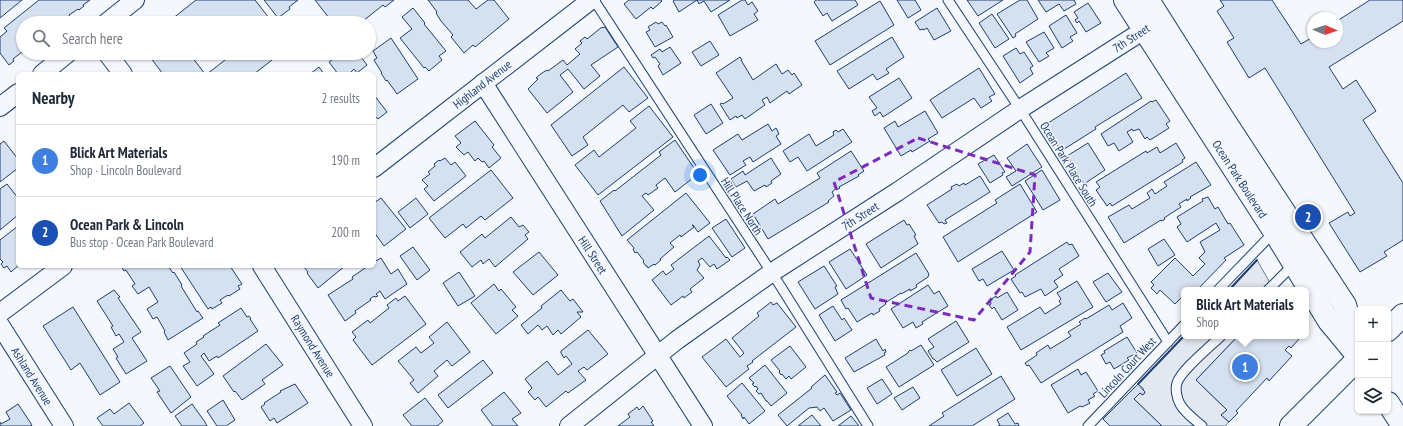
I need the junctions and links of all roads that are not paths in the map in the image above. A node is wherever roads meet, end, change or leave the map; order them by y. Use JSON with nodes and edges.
{"nodes":[{"id":1,"x":135,"y":0,"type":"edge"},
{"id":2,"x":591,"y":0,"type":"edge"},
{"id":3,"x":594,"y":0,"type":"edge"},
{"id":4,"x":948,"y":0,"type":"edge"},
{"id":5,"x":1125,"y":0,"type":"edge"},
{"id":6,"x":1148,"y":0,"type":"edge"},
{"id":7,"x":115,"y":16,"type":"edge"},
{"id":8,"x":1152,"y":24,"type":"junction"},
{"id":9,"x":59,"y":60,"type":"edge"},
{"id":10,"x":112,"y":60,"type":"edge"},
{"id":11,"x":44,"y":72,"type":"edge"},
{"id":12,"x":121,"y":72,"type":"edge"},
{"id":13,"x":483,"y":83,"type":"junction"},
{"id":14,"x":16,"y":95,"type":"edge"},
{"id":15,"x":0,"y":107,"type":"edge"},
{"id":16,"x":1020,"y":109,"type":"junction"},
{"id":17,"x":376,"y":166,"type":"edge"},
{"id":18,"x":1274,"y":232,"type":"junction"},
{"id":19,"x":1294,"y":264,"type":"junction"},
{"id":20,"x":60,"y":268,"type":"edge"},
{"id":21,"x":263,"y":268,"type":"edge"},
{"id":22,"x":771,"y":272,"type":"junction"},
{"id":23,"x":1221,"y":287,"type":"edge"},
{"id":24,"x":1271,"y":287,"type":"edge"},
{"id":25,"x":1308,"y":287,"type":"edge"},
{"id":26,"x":1309,"y":289,"type":"edge"},
{"id":27,"x":0,"y":313,"type":"edge"},
{"id":28,"x":1403,"y":315,"type":"edge"},
{"id":29,"x":0,"y":325,"type":"edge"},
{"id":30,"x":1391,"y":327,"type":"edge"},
{"id":31,"x":1181,"y":328,"type":"edge"},
{"id":32,"x":1218,"y":339,"type":"edge"},
{"id":33,"x":1168,"y":342,"type":"junction"},
{"id":34,"x":1355,"y":342,"type":"edge"},
{"id":35,"x":1355,"y":353,"type":"edge"},
{"id":36,"x":658,"y":356,"type":"junction"},
{"id":37,"x":1355,"y":360,"type":"edge"},
{"id":38,"x":1391,"y":408,"type":"edge"},
{"id":39,"x":64,"y":426,"type":"edge"},
{"id":40,"x":363,"y":426,"type":"edge"},
{"id":41,"x":569,"y":426,"type":"edge"},
{"id":42,"x":703,"y":426,"type":"edge"},
{"id":43,"x":868,"y":426,"type":"edge"},
{"id":44,"x":1088,"y":426,"type":"edge"},
{"id":45,"x":1202,"y":426,"type":"edge"},
{"id":46,"x":1290,"y":426,"type":"edge"},
{"id":47,"x":1403,"y":426,"type":"edge"}],
"edges":[{"from":1,"to":7,"type":"street"},
{"from":2,"to":13,"type":"street","name":"Highland Avenue"},
{"from":3,"to":22,"type":"lane","name":"Hill Place North"},
{"from":4,"to":16,"type":"lane","name":"Ocean Park Place South"},
{"from":5,"to":8,"type":"main road","name":"Ocean Park Boulevard"},
{"from":6,"to":8,"type":"main road","name":"Ocean Park Boulevard"},
{"from":8,"to":16,"type":"street","name":"7th Street"},
{"from":8,"to":18,"type":"main road","name":"Ocean Park Boulevard"},
{"from":8,"to":34,"type":"main road","name":"Ocean Park Boulevard"},
{"from":9,"to":11,"type":"street"},
{"from":10,"to":12,"type":"street"},
{"from":13,"to":17,"type":"street","name":"Highland Avenue"},
{"from":13,"to":36,"type":"street","name":"Hill Street"},
{"from":14,"to":15,"type":"street"},
{"from":16,"to":22,"type":"street","name":"7th Street"},
{"from":16,"to":33,"type":"lane","name":"Ocean Park Place South"},
{"from":18,"to":19,"type":"main road","name":"Ocean Park Boulevard"},
{"from":18,"to":23,"type":"lane"},
{"from":19,"to":24,"type":"lane"},
{"from":19,"to":25,"type":"main road","name":"Ocean Park Boulevard"},
{"from":20,"to":27,"type":"street"},
{"from":21,"to":40,"type":"street","name":"Raymond Avenue"},
{"from":22,"to":36,"type":"street","name":"7th Street"},
{"from":22,"to":43,"type":"lane","name":"Hill Place North"},
{"from":26,"to":35,"type":"main road","name":"Ocean Park Boulevard"},
{"from":28,"to":30,"type":"main road"},
{"from":29,"to":39,"type":"street","name":"Ashland Avenue"},
{"from":31,"to":33,"type":"lane","name":"Lincoln Court West"},
{"from":32,"to":45,"type":"lane"},
{"from":33,"to":44,"type":"lane","name":"Lincoln Court West"},
{"from":36,"to":41,"type":"street","name":"7th Street"},
{"from":36,"to":42,"type":"street","name":"Hill Street"},
{"from":37,"to":46,"type":"main road"},
{"from":38,"to":47,"type":"main road"}]}
